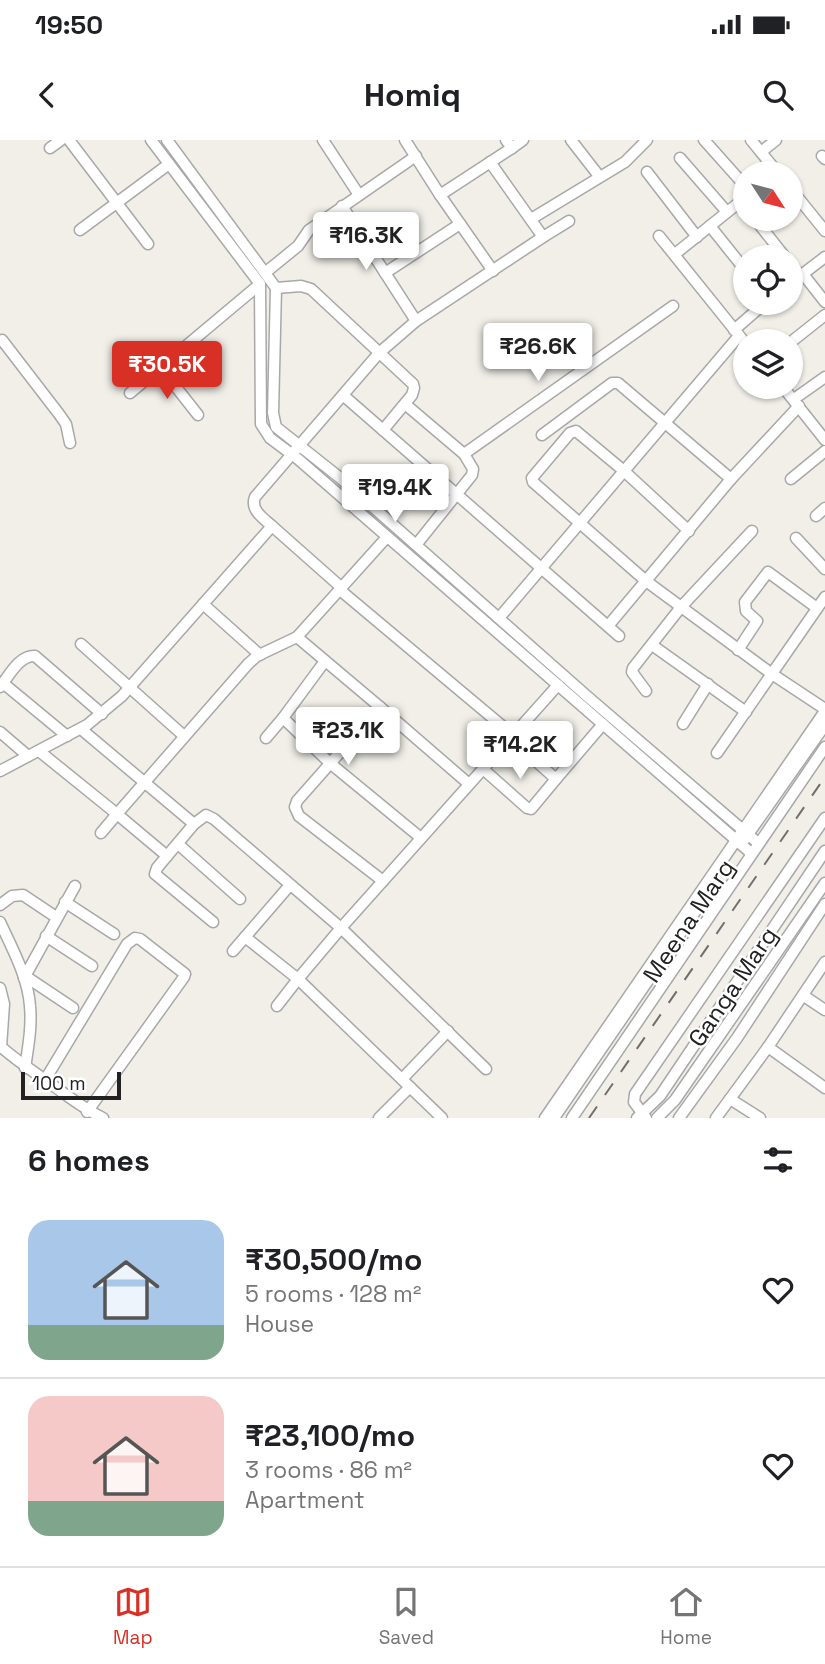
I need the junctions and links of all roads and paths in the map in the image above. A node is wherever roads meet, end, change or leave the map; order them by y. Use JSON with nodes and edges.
{"nodes":[{"id":1,"x":61,"y":140,"type":"edge"},
{"id":2,"x":69,"y":140,"type":"edge"},
{"id":3,"x":151,"y":140,"type":"edge"},
{"id":4,"x":167,"y":140,"type":"edge"},
{"id":5,"x":323,"y":140,"type":"edge"},
{"id":6,"x":405,"y":140,"type":"edge"},
{"id":7,"x":523,"y":140,"type":"edge"},
{"id":8,"x":571,"y":140,"type":"edge"},
{"id":9,"x":647,"y":140,"type":"edge"},
{"id":10,"x":704,"y":140,"type":"edge"},
{"id":11,"x":751,"y":140,"type":"edge"},
{"id":12,"x":776,"y":140,"type":"edge"},
{"id":13,"x":509,"y":144,"type":"edge"},
{"id":14,"x":50,"y":148,"type":"dead end"},
{"id":15,"x":761,"y":152,"type":"junction"},
{"id":16,"x":416,"y":156,"type":"junction"},
{"id":17,"x":680,"y":158,"type":"dead end"},
{"id":18,"x":767,"y":161,"type":"edge"},
{"id":19,"x":490,"y":162,"type":"junction"},
{"id":20,"x":169,"y":164,"type":"junction"},
{"id":21,"x":647,"y":172,"type":"dead end"},
{"id":22,"x":733,"y":172,"type":"edge"},
{"id":23,"x":600,"y":176,"type":"junction"},
{"id":24,"x":359,"y":195,"type":"junction"},
{"id":25,"x":440,"y":195,"type":"junction"},
{"id":26,"x":117,"y":203,"type":"junction"},
{"id":27,"x":803,"y":203,"type":"edge"},
{"id":28,"x":342,"y":206,"type":"junction"},
{"id":29,"x":733,"y":208,"type":"edge"},
{"id":30,"x":727,"y":212,"type":"junction"},
{"id":31,"x":531,"y":219,"type":"junction"},
{"id":32,"x":569,"y":221,"type":"dead end"},
{"id":33,"x":460,"y":224,"type":"junction"},
{"id":34,"x":710,"y":226,"type":"junction"},
{"id":35,"x":80,"y":230,"type":"dead end"},
{"id":36,"x":825,"y":230,"type":"edge"},
{"id":37,"x":764,"y":231,"type":"edge"},
{"id":38,"x":659,"y":236,"type":"dead end"},
{"id":39,"x":543,"y":237,"type":"junction"},
{"id":40,"x":697,"y":237,"type":"junction"},
{"id":41,"x":148,"y":244,"type":"dead end"},
{"id":42,"x":776,"y":245,"type":"edge"},
{"id":43,"x":675,"y":254,"type":"junction"},
{"id":44,"x":733,"y":255,"type":"edge"},
{"id":45,"x":825,"y":257,"type":"edge"},
{"id":46,"x":493,"y":271,"type":"junction"},
{"id":47,"x":266,"y":272,"type":"junction"},
{"id":48,"x":385,"y":273,"type":"junction"},
{"id":49,"x":803,"y":273,"type":"edge"},
{"id":50,"x":803,"y":282,"type":"edge"},
{"id":51,"x":260,"y":284,"type":"junction"},
{"id":52,"x":276,"y":288,"type":"junction"},
{"id":53,"x":825,"y":302,"type":"edge"},
{"id":54,"x":673,"y":306,"type":"dead end"},
{"id":55,"x":756,"y":315,"type":"edge"},
{"id":56,"x":825,"y":315,"type":"edge"},
{"id":57,"x":416,"y":321,"type":"junction"},
{"id":58,"x":733,"y":329,"type":"edge"},
{"id":59,"x":745,"y":329,"type":"edge"},
{"id":60,"x":803,"y":332,"type":"edge"},
{"id":61,"x":1,"y":340,"type":"edge"},
{"id":62,"x":733,"y":344,"type":"edge"},
{"id":63,"x":379,"y":353,"type":"junction"},
{"id":64,"x":161,"y":368,"type":"junction"},
{"id":65,"x":825,"y":377,"type":"edge"},
{"id":66,"x":130,"y":393,"type":"dead end"},
{"id":67,"x":344,"y":396,"type":"junction"},
{"id":68,"x":794,"y":399,"type":"edge"},
{"id":69,"x":797,"y":402,"type":"junction"},
{"id":70,"x":405,"y":404,"type":"junction"},
{"id":71,"x":198,"y":415,"type":"dead end"},
{"id":72,"x":666,"y":424,"type":"junction"},
{"id":73,"x":383,"y":430,"type":"junction"},
{"id":74,"x":542,"y":435,"type":"dead end"},
{"id":75,"x":825,"y":440,"type":"edge"},
{"id":76,"x":70,"y":443,"type":"dead end"},
{"id":77,"x":300,"y":446,"type":"junction"},
{"id":78,"x":825,"y":452,"type":"edge"},
{"id":79,"x":464,"y":454,"type":"junction"},
{"id":80,"x":293,"y":455,"type":"junction"},
{"id":81,"x":624,"y":471,"type":"junction"},
{"id":82,"x":731,"y":479,"type":"junction"},
{"id":83,"x":792,"y":480,"type":"dead end"},
{"id":84,"x":457,"y":495,"type":"junction"},
{"id":85,"x":825,"y":508,"type":"edge"},
{"id":86,"x":816,"y":516,"type":"dead end"},
{"id":87,"x":580,"y":522,"type":"junction"},
{"id":88,"x":272,"y":526,"type":"junction"},
{"id":89,"x":689,"y":531,"type":"junction"},
{"id":90,"x":752,"y":531,"type":"dead end"},
{"id":91,"x":387,"y":537,"type":"junction"},
{"id":92,"x":796,"y":538,"type":"dead end"},
{"id":93,"x":416,"y":545,"type":"junction"},
{"id":94,"x":540,"y":568,"type":"junction"},
{"id":95,"x":825,"y":569,"type":"edge"},
{"id":96,"x":646,"y":581,"type":"junction"},
{"id":97,"x":341,"y":589,"type":"junction"},
{"id":98,"x":825,"y":597,"type":"edge"},
{"id":99,"x":203,"y":604,"type":"junction"},
{"id":100,"x":681,"y":607,"type":"junction"},
{"id":101,"x":817,"y":608,"type":"junction"},
{"id":102,"x":499,"y":618,"type":"junction"},
{"id":103,"x":608,"y":626,"type":"junction"},
{"id":104,"x":619,"y":636,"type":"dead end"},
{"id":105,"x":298,"y":637,"type":"junction"},
{"id":106,"x":81,"y":644,"type":"dead end"},
{"id":107,"x":652,"y":645,"type":"junction"},
{"id":108,"x":738,"y":650,"type":"junction"},
{"id":109,"x":260,"y":655,"type":"junction"},
{"id":110,"x":325,"y":661,"type":"junction"},
{"id":111,"x":772,"y":674,"type":"junction"},
{"id":112,"x":708,"y":684,"type":"junction"},
{"id":113,"x":2,"y":685,"type":"edge"},
{"id":114,"x":558,"y":685,"type":"junction"},
{"id":115,"x":130,"y":687,"type":"junction"},
{"id":116,"x":646,"y":691,"type":"dead end"},
{"id":117,"x":380,"y":707,"type":"junction"},
{"id":118,"x":825,"y":710,"type":"edge"},
{"id":119,"x":746,"y":712,"type":"junction"},
{"id":120,"x":102,"y":714,"type":"junction"},
{"id":121,"x":283,"y":718,"type":"junction"},
{"id":122,"x":603,"y":724,"type":"junction"},
{"id":123,"x":683,"y":724,"type":"dead end"},
{"id":124,"x":825,"y":725,"type":"edge"},
{"id":125,"x":81,"y":729,"type":"junction"},
{"id":126,"x":0,"y":732,"type":"edge"},
{"id":127,"x":67,"y":736,"type":"junction"},
{"id":128,"x":184,"y":736,"type":"junction"},
{"id":129,"x":512,"y":736,"type":"junction"},
{"id":130,"x":266,"y":738,"type":"dead end"},
{"id":131,"x":825,"y":747,"type":"edge"},
{"id":132,"x":39,"y":751,"type":"junction"},
{"id":133,"x":717,"y":753,"type":"dead end"},
{"id":134,"x":28,"y":756,"type":"junction"},
{"id":135,"x":331,"y":764,"type":"junction"},
{"id":136,"x":483,"y":769,"type":"junction"},
{"id":137,"x":0,"y":771,"type":"edge"},
{"id":138,"x":556,"y":779,"type":"junction"},
{"id":139,"x":145,"y":781,"type":"junction"},
{"id":140,"x":469,"y":784,"type":"junction"},
{"id":141,"x":117,"y":814,"type":"junction"},
{"id":142,"x":825,"y":818,"type":"edge"},
{"id":143,"x":194,"y":824,"type":"junction"},
{"id":144,"x":101,"y":832,"type":"dead end"},
{"id":145,"x":746,"y":833,"type":"junction"},
{"id":146,"x":421,"y":838,"type":"junction"},
{"id":147,"x":739,"y":843,"type":"junction"},
{"id":148,"x":758,"y":843,"type":"junction"},
{"id":149,"x":178,"y":844,"type":"junction"},
{"id":150,"x":825,"y":851,"type":"edge"},
{"id":151,"x":751,"y":853,"type":"junction"},
{"id":152,"x":167,"y":856,"type":"junction"},
{"id":153,"x":383,"y":881,"type":"junction"},
{"id":154,"x":825,"y":883,"type":"edge"},
{"id":155,"x":290,"y":885,"type":"junction"},
{"id":156,"x":75,"y":886,"type":"dead end"},
{"id":157,"x":240,"y":900,"type":"dead end"},
{"id":158,"x":65,"y":902,"type":"junction"},
{"id":159,"x":825,"y":904,"type":"edge"},
{"id":160,"x":0,"y":905,"type":"edge"},
{"id":161,"x":57,"y":917,"type":"junction"},
{"id":162,"x":0,"y":922,"type":"edge"},
{"id":163,"x":213,"y":922,"type":"dead end"},
{"id":164,"x":341,"y":928,"type":"junction"},
{"id":165,"x":114,"y":934,"type":"dead end"},
{"id":166,"x":46,"y":936,"type":"junction"},
{"id":167,"x":245,"y":937,"type":"junction"},
{"id":168,"x":233,"y":951,"type":"dead end"},
{"id":169,"x":825,"y":962,"type":"edge"},
{"id":170,"x":92,"y":966,"type":"dead end"},
{"id":171,"x":24,"y":977,"type":"junction"},
{"id":172,"x":298,"y":979,"type":"junction"},
{"id":173,"x":0,"y":988,"type":"edge"},
{"id":174,"x":804,"y":996,"type":"junction"},
{"id":175,"x":276,"y":1006,"type":"dead end"},
{"id":176,"x":73,"y":1008,"type":"dead end"},
{"id":177,"x":825,"y":1010,"type":"edge"},
{"id":178,"x":448,"y":1031,"type":"junction"},
{"id":179,"x":768,"y":1047,"type":"junction"},
{"id":180,"x":0,"y":1050,"type":"edge"},
{"id":181,"x":26,"y":1068,"type":"junction"},
{"id":182,"x":485,"y":1069,"type":"dead end"},
{"id":183,"x":402,"y":1079,"type":"junction"},
{"id":184,"x":46,"y":1080,"type":"junction"},
{"id":185,"x":410,"y":1087,"type":"junction"},
{"id":186,"x":825,"y":1088,"type":"edge"},
{"id":187,"x":730,"y":1099,"type":"junction"},
{"id":188,"x":89,"y":1115,"type":"edge"},
{"id":189,"x":642,"y":1117,"type":"edge"},
{"id":190,"x":103,"y":1118,"type":"edge"},
{"id":191,"x":379,"y":1118,"type":"edge"},
{"id":192,"x":442,"y":1118,"type":"edge"},
{"id":193,"x":545,"y":1118,"type":"edge"},
{"id":194,"x":554,"y":1118,"type":"edge"},
{"id":195,"x":572,"y":1118,"type":"edge"},
{"id":196,"x":657,"y":1118,"type":"edge"},
{"id":197,"x":679,"y":1118,"type":"edge"},
{"id":198,"x":716,"y":1118,"type":"edge"},
{"id":199,"x":760,"y":1118,"type":"edge"}],
"edges":[{"from":1,"to":14,"type":"street"},
{"from":2,"to":26,"type":"street"},
{"from":3,"to":20,"type":"street"},
{"from":4,"to":47,"type":"street"},
{"from":5,"to":24,"type":"street"},
{"from":6,"to":16,"type":"street"},
{"from":7,"to":13,"type":"street"},
{"from":8,"to":23,"type":"street"},
{"from":9,"to":23,"type":"street"},
{"from":10,"to":22,"type":"street"},
{"from":11,"to":15,"type":"street"},
{"from":12,"to":15,"type":"street"},
{"from":13,"to":19,"type":"street"},
{"from":15,"to":18,"type":"street"},
{"from":16,"to":24,"type":"street"},
{"from":16,"to":25,"type":"street"},
{"from":17,"to":30,"type":"street"},
{"from":19,"to":25,"type":"street"},
{"from":19,"to":31,"type":"street"},
{"from":20,"to":26,"type":"street"},
{"from":20,"to":51,"type":"street"},
{"from":21,"to":40,"type":"street"},
{"from":23,"to":31,"type":"street"},
{"from":24,"to":28,"type":"street"},
{"from":25,"to":33,"type":"street"},
{"from":26,"to":35,"type":"street"},
{"from":26,"to":41,"type":"street"},
{"from":27,"to":36,"type":"street"},
{"from":28,"to":47,"type":"street"},
{"from":28,"to":48,"type":"street"},
{"from":29,"to":30,"type":"street"},
{"from":30,"to":34,"type":"street"},
{"from":31,"to":39,"type":"street"},
{"from":32,"to":39,"type":"street"},
{"from":33,"to":46,"type":"street"},
{"from":33,"to":48,"type":"street"},
{"from":34,"to":40,"type":"street"},
{"from":34,"to":44,"type":"street"},
{"from":37,"to":42,"type":"street"},
{"from":38,"to":43,"type":"street"},
{"from":39,"to":46,"type":"street"},
{"from":40,"to":43,"type":"street"},
{"from":43,"to":58,"type":"street"},
{"from":45,"to":49,"type":"street"},
{"from":46,"to":57,"type":"street"},
{"from":47,"to":52,"type":"street"},
{"from":48,"to":57,"type":"street"},
{"from":50,"to":53,"type":"street"},
{"from":51,"to":64,"type":"street"},
{"from":51,"to":80,"type":"street"},
{"from":52,"to":63,"type":"street"},
{"from":52,"to":77,"type":"street"},
{"from":54,"to":79,"type":"street"},
{"from":55,"to":59,"type":"street"},
{"from":56,"to":60,"type":"street"},
{"from":57,"to":63,"type":"street"},
{"from":61,"to":76,"type":"street"},
{"from":62,"to":72,"type":"street"},
{"from":63,"to":67,"type":"street"},
{"from":63,"to":70,"type":"street"},
{"from":64,"to":66,"type":"street"},
{"from":64,"to":71,"type":"street"},
{"from":65,"to":69,"type":"street"},
{"from":67,"to":73,"type":"street"},
{"from":67,"to":77,"type":"street"},
{"from":68,"to":69,"type":"street"},
{"from":69,"to":75,"type":"street"},
{"from":69,"to":82,"type":"street"},
{"from":70,"to":73,"type":"street"},
{"from":70,"to":79,"type":"street"},
{"from":72,"to":74,"type":"street"},
{"from":72,"to":81,"type":"street"},
{"from":72,"to":82,"type":"street"},
{"from":73,"to":84,"type":"street"},
{"from":77,"to":80,"type":"street"},
{"from":77,"to":93,"type":"street"},
{"from":78,"to":83,"type":"street"},
{"from":79,"to":84,"type":"street"},
{"from":80,"to":88,"type":"street"},
{"from":80,"to":91,"type":"street"},
{"from":81,"to":87,"type":"street"},
{"from":81,"to":87,"type":"street"},
{"from":81,"to":89,"type":"street"},
{"from":82,"to":89,"type":"street"},
{"from":84,"to":93,"type":"street"},
{"from":84,"to":94,"type":"street"},
{"from":85,"to":86,"type":"street"},
{"from":87,"to":94,"type":"street"},
{"from":87,"to":96,"type":"street"},
{"from":88,"to":97,"type":"street"},
{"from":88,"to":99,"type":"street"},
{"from":89,"to":96,"type":"street"},
{"from":90,"to":100,"type":"street"},
{"from":91,"to":97,"type":"street"},
{"from":91,"to":114,"type":"street"},
{"from":92,"to":95,"type":"street"},
{"from":93,"to":102,"type":"street"},
{"from":94,"to":102,"type":"street"},
{"from":94,"to":103,"type":"street"},
{"from":96,"to":100,"type":"street"},
{"from":96,"to":103,"type":"street"},
{"from":97,"to":105,"type":"street"},
{"from":97,"to":129,"type":"street"},
{"from":98,"to":101,"type":"street"},
{"from":99,"to":109,"type":"street"},
{"from":99,"to":115,"type":"street"},
{"from":100,"to":107,"type":"street"},
{"from":100,"to":108,"type":"street"},
{"from":101,"to":108,"type":"street"},
{"from":101,"to":111,"type":"street"},
{"from":102,"to":145,"type":"street"},
{"from":103,"to":104,"type":"street"},
{"from":105,"to":109,"type":"street"},
{"from":105,"to":110,"type":"street"},
{"from":106,"to":115,"type":"street"},
{"from":107,"to":112,"type":"street"},
{"from":107,"to":116,"type":"street"},
{"from":108,"to":111,"type":"street"},
{"from":109,"to":128,"type":"street"},
{"from":110,"to":117,"type":"street"},
{"from":110,"to":121,"type":"street"},
{"from":111,"to":118,"type":"street"},
{"from":111,"to":119,"type":"street"},
{"from":112,"to":119,"type":"street"},
{"from":112,"to":123,"type":"street"},
{"from":113,"to":120,"type":"street"},
{"from":113,"to":127,"type":"street"},
{"from":114,"to":122,"type":"street"},
{"from":114,"to":129,"type":"street"},
{"from":115,"to":120,"type":"street"},
{"from":115,"to":128,"type":"street"},
{"from":117,"to":135,"type":"street"},
{"from":117,"to":140,"type":"street"},
{"from":118,"to":145,"type":"street"},
{"from":119,"to":133,"type":"street"},
{"from":120,"to":125,"type":"street"},
{"from":121,"to":130,"type":"street"},
{"from":121,"to":135,"type":"street"},
{"from":122,"to":138,"type":"street"},
{"from":122,"to":147,"type":"street"},
{"from":124,"to":145,"type":"street","name":"Meena Marg"},
{"from":125,"to":127,"type":"street"},
{"from":125,"to":139,"type":"street"},
{"from":126,"to":134,"type":"street"},
{"from":127,"to":132,"type":"street"},
{"from":128,"to":139,"type":"street"},
{"from":129,"to":136,"type":"street"},
{"from":129,"to":138,"type":"street"},
{"from":131,"to":148,"type":"street","name":"Meena Marg"},
{"from":132,"to":134,"type":"street"},
{"from":132,"to":141,"type":"street"},
{"from":134,"to":137,"type":"street"},
{"from":135,"to":146,"type":"street"},
{"from":135,"to":153,"type":"street"},
{"from":136,"to":138,"type":"street"},
{"from":136,"to":140,"type":"street"},
{"from":139,"to":141,"type":"street"},
{"from":139,"to":143,"type":"street"},
{"from":140,"to":146,"type":"street"},
{"from":141,"to":144,"type":"street"},
{"from":141,"to":152,"type":"street"},
{"from":142,"to":189,"type":"street"},
{"from":143,"to":149,"type":"street"},
{"from":143,"to":155,"type":"street"},
{"from":145,"to":147,"type":"street"},
{"from":145,"to":148,"type":"street"},
{"from":146,"to":153,"type":"street"},
{"from":147,"to":151,"type":"street"},
{"from":147,"to":193,"type":"street"},
{"from":147,"to":194,"type":"street","name":"Meena Marg"},
{"from":148,"to":151,"type":"street","name":"Meena Marg"},
{"from":149,"to":152,"type":"street"},
{"from":149,"to":157,"type":"street"},
{"from":150,"to":189,"type":"street","name":"Ganga Marg"},
{"from":151,"to":195,"type":"street","name":"Meena Marg"},
{"from":152,"to":163,"type":"street"},
{"from":153,"to":164,"type":"street"},
{"from":154,"to":196,"type":"street","name":"Ganga Marg"},
{"from":155,"to":164,"type":"street"},
{"from":155,"to":167,"type":"street"},
{"from":156,"to":158,"type":"street"},
{"from":158,"to":161,"type":"street"},
{"from":158,"to":165,"type":"street"},
{"from":159,"to":197,"type":"street"},
{"from":160,"to":161,"type":"street"},
{"from":161,"to":166,"type":"street"},
{"from":162,"to":171,"type":"street"},
{"from":164,"to":172,"type":"street"},
{"from":164,"to":178,"type":"street"},
{"from":166,"to":170,"type":"street"},
{"from":166,"to":171,"type":"street"},
{"from":167,"to":168,"type":"street"},
{"from":167,"to":172,"type":"street"},
{"from":169,"to":174,"type":"street"},
{"from":171,"to":176,"type":"street"},
{"from":171,"to":181,"type":"street"},
{"from":172,"to":175,"type":"street"},
{"from":172,"to":183,"type":"street"},
{"from":173,"to":180,"type":"street"},
{"from":174,"to":177,"type":"street"},
{"from":174,"to":179,"type":"street"},
{"from":178,"to":182,"type":"street"},
{"from":178,"to":183,"type":"street"},
{"from":179,"to":186,"type":"street"},
{"from":179,"to":187,"type":"street"},
{"from":180,"to":181,"type":"street"},
{"from":181,"to":184,"type":"street"},
{"from":183,"to":185,"type":"street"},
{"from":184,"to":188,"type":"street"},
{"from":184,"to":188,"type":"street"},
{"from":185,"to":191,"type":"street"},
{"from":185,"to":192,"type":"street"},
{"from":187,"to":198,"type":"street"},
{"from":187,"to":199,"type":"street"},
{"from":188,"to":190,"type":"street"}]}
